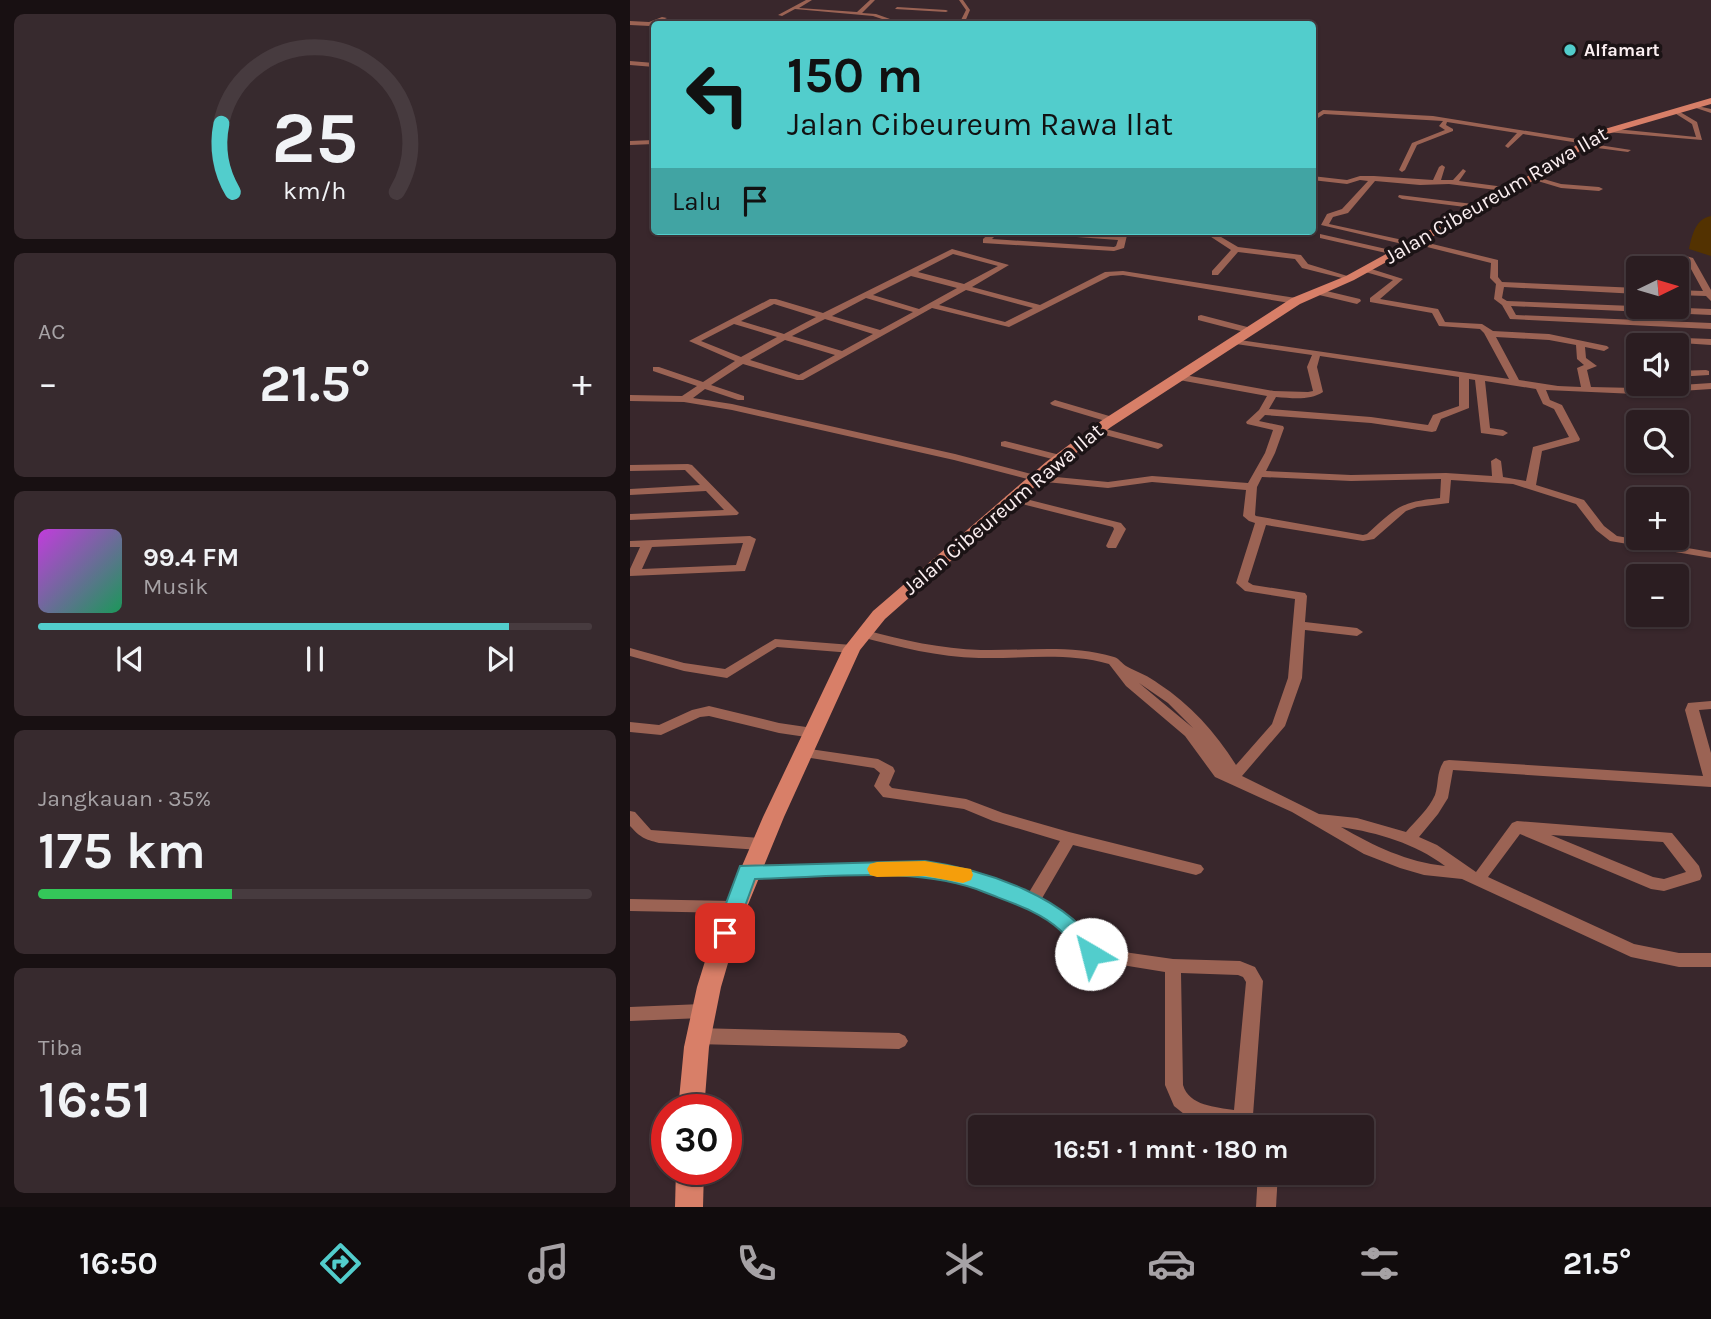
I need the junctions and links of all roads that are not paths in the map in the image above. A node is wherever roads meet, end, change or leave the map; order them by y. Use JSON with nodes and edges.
{"nodes":[{"id":1,"x":810,"y":0,"type":"edge"},
{"id":2,"x":873,"y":0,"type":"edge"},
{"id":3,"x":961,"y":0,"type":"edge"},
{"id":4,"x":917,"y":1,"type":"edge"},
{"id":5,"x":797,"y":9,"type":"junction"},
{"id":6,"x":946,"y":12,"type":"dead end"},
{"id":7,"x":858,"y":13,"type":"junction"},
{"id":8,"x":884,"y":13,"type":"dead end"},
{"id":9,"x":780,"y":15,"type":"dead end"},
{"id":10,"x":876,"y":15,"type":"junction"},
{"id":11,"x":664,"y":18,"type":"dead end"},
{"id":12,"x":657,"y":21,"type":"edge"},
{"id":13,"x":893,"y":21,"type":"edge"},
{"id":14,"x":963,"y":21,"type":"edge"},
{"id":15,"x":630,"y":23,"type":"edge"},
{"id":16,"x":651,"y":24,"type":"edge"},
{"id":17,"x":630,"y":63,"type":"edge"},
{"id":18,"x":651,"y":65,"type":"edge"},
{"id":19,"x":1707,"y":105,"type":"edge"},
{"id":20,"x":1675,"y":111,"type":"junction"},
{"id":21,"x":1316,"y":117,"type":"edge"},
{"id":22,"x":1447,"y":121,"type":"junction"},
{"id":23,"x":1606,"y":130,"type":"junction"},
{"id":24,"x":1521,"y":133,"type":"junction"},
{"id":25,"x":651,"y":142,"type":"edge"},
{"id":26,"x":630,"y":143,"type":"edge"},
{"id":27,"x":1582,"y":143,"type":"junction"},
{"id":28,"x":1508,"y":146,"type":"dead end"},
{"id":29,"x":1628,"y":150,"type":"dead end"},
{"id":30,"x":1443,"y":167,"type":"dead end"},
{"id":31,"x":1402,"y":170,"type":"dead end"},
{"id":32,"x":1463,"y":171,"type":"dead end"},
{"id":33,"x":1316,"y":178,"type":"edge"},
{"id":34,"x":1374,"y":178,"type":"junction"},
{"id":35,"x":1533,"y":178,"type":"junction"},
{"id":36,"x":1436,"y":183,"type":"junction"},
{"id":37,"x":1455,"y":183,"type":"junction"},
{"id":38,"x":1599,"y":189,"type":"dead end"},
{"id":39,"x":1512,"y":190,"type":"junction"},
{"id":40,"x":1402,"y":197,"type":"dead end"},
{"id":41,"x":1481,"y":207,"type":"junction"},
{"id":42,"x":992,"y":235,"type":"edge"},
{"id":43,"x":1123,"y":235,"type":"edge"},
{"id":44,"x":1213,"y":235,"type":"edge"},
{"id":45,"x":1322,"y":236,"type":"dead end"},
{"id":46,"x":1413,"y":243,"type":"junction"},
{"id":47,"x":1236,"y":249,"type":"junction"},
{"id":48,"x":1395,"y":253,"type":"junction"},
{"id":49,"x":1689,"y":258,"type":"dead end"},
{"id":50,"x":1365,"y":269,"type":"junction"},
{"id":51,"x":911,"y":273,"type":"junction"},
{"id":52,"x":1215,"y":273,"type":"dead end"},
{"id":53,"x":1350,"y":278,"type":"junction"},
{"id":54,"x":1500,"y":284,"type":"junction"},
{"id":55,"x":967,"y":287,"type":"junction"},
{"id":56,"x":1608,"y":290,"type":"junction"},
{"id":57,"x":1626,"y":291,"type":"edge"},
{"id":58,"x":1318,"y":292,"type":"junction"},
{"id":59,"x":1689,"y":293,"type":"edge"},
{"id":60,"x":1710,"y":295,"type":"edge"},
{"id":61,"x":868,"y":296,"type":"junction"},
{"id":62,"x":1296,"y":301,"type":"junction"},
{"id":63,"x":1357,"y":301,"type":"dead end"},
{"id":64,"x":1505,"y":303,"type":"junction"},
{"id":65,"x":933,"y":306,"type":"junction"},
{"id":66,"x":1614,"y":306,"type":"junction"},
{"id":67,"x":1042,"y":308,"type":"junction"},
{"id":68,"x":921,"y":312,"type":"junction"},
{"id":69,"x":1711,"y":312,"type":"edge"},
{"id":70,"x":829,"y":316,"type":"junction"},
{"id":71,"x":1200,"y":318,"type":"dead end"},
{"id":72,"x":732,"y":321,"type":"junction"},
{"id":73,"x":1621,"y":322,"type":"junction"},
{"id":74,"x":1711,"y":326,"type":"edge"},
{"id":75,"x":1252,"y":331,"type":"junction"},
{"id":76,"x":880,"y":333,"type":"junction"},
{"id":77,"x":1490,"y":334,"type":"junction"},
{"id":78,"x":786,"y":338,"type":"junction"},
{"id":79,"x":1236,"y":341,"type":"junction"},
{"id":80,"x":1689,"y":341,"type":"edge"},
{"id":81,"x":1711,"y":342,"type":"edge"},
{"id":82,"x":1580,"y":343,"type":"junction"},
{"id":83,"x":1604,"y":348,"type":"dead end"},
{"id":84,"x":1317,"y":353,"type":"junction"},
{"id":85,"x":842,"y":354,"type":"junction"},
{"id":86,"x":742,"y":361,"type":"junction"},
{"id":87,"x":1508,"y":366,"type":"junction"},
{"id":88,"x":656,"y":369,"type":"dead end"},
{"id":89,"x":1179,"y":377,"type":"junction"},
{"id":90,"x":1464,"y":377,"type":"junction"},
{"id":91,"x":1480,"y":379,"type":"junction"},
{"id":92,"x":1496,"y":381,"type":"junction"},
{"id":93,"x":1515,"y":382,"type":"junction"},
{"id":94,"x":705,"y":384,"type":"junction"},
{"id":95,"x":1540,"y":386,"type":"junction"},
{"id":96,"x":1689,"y":386,"type":"edge"},
{"id":97,"x":1711,"y":386,"type":"edge"},
{"id":98,"x":1626,"y":388,"type":"edge"},
{"id":99,"x":1587,"y":390,"type":"junction"},
{"id":100,"x":1273,"y":394,"type":"junction"},
{"id":101,"x":630,"y":398,"type":"edge"},
{"id":102,"x":741,"y":398,"type":"dead end"},
{"id":103,"x":684,"y":399,"type":"junction"},
{"id":104,"x":1055,"y":403,"type":"dead end"},
{"id":105,"x":1263,"y":412,"type":"junction"},
{"id":106,"x":1112,"y":420,"type":"junction"},
{"id":107,"x":1098,"y":430,"type":"junction"},
{"id":108,"x":1503,"y":433,"type":"dead end"},
{"id":109,"x":1005,"y":444,"type":"dead end"},
{"id":110,"x":1157,"y":446,"type":"dead end"},
{"id":111,"x":1060,"y":458,"type":"junction"},
{"id":112,"x":1496,"y":461,"type":"dead end"},
{"id":113,"x":630,"y":468,"type":"edge"},
{"id":114,"x":1258,"y":474,"type":"junction"},
{"id":115,"x":1446,"y":476,"type":"junction"},
{"id":116,"x":1035,"y":478,"type":"junction"},
{"id":117,"x":1498,"y":480,"type":"junction"},
{"id":118,"x":1531,"y":485,"type":"junction"},
{"id":119,"x":1252,"y":487,"type":"junction"},
{"id":120,"x":709,"y":488,"type":"junction"},
{"id":121,"x":630,"y":492,"type":"edge"},
{"id":122,"x":1010,"y":498,"type":"junction"},
{"id":123,"x":630,"y":517,"type":"edge"},
{"id":124,"x":1261,"y":522,"type":"junction"},
{"id":125,"x":630,"y":544,"type":"edge"},
{"id":126,"x":647,"y":544,"type":"junction"},
{"id":127,"x":1112,"y":547,"type":"dead end"},
{"id":128,"x":1711,"y":555,"type":"edge"},
{"id":129,"x":1298,"y":625,"type":"junction"},
{"id":130,"x":1357,"y":632,"type":"dead end"},
{"id":131,"x":865,"y":634,"type":"junction"},
{"id":132,"x":852,"y":649,"type":"junction"},
{"id":133,"x":630,"y":652,"type":"edge"},
{"id":134,"x":1711,"y":705,"type":"edge"},
{"id":135,"x":630,"y":727,"type":"edge"},
{"id":136,"x":813,"y":733,"type":"junction"},
{"id":137,"x":803,"y":753,"type":"junction"},
{"id":138,"x":1236,"y":778,"type":"junction"},
{"id":139,"x":1711,"y":780,"type":"edge"},
{"id":140,"x":630,"y":816,"type":"edge"},
{"id":141,"x":1317,"y":819,"type":"junction"},
{"id":142,"x":1517,"y":827,"type":"junction"},
{"id":143,"x":1069,"y":838,"type":"junction"},
{"id":144,"x":1409,"y":838,"type":"junction"},
{"id":145,"x":760,"y":844,"type":"junction"},
{"id":146,"x":1196,"y":869,"type":"dead end"},
{"id":147,"x":748,"y":871,"type":"junction"},
{"id":148,"x":1471,"y":876,"type":"junction"},
{"id":149,"x":1032,"y":902,"type":"junction"},
{"id":150,"x":630,"y":905,"type":"edge"},
{"id":151,"x":733,"y":907,"type":"junction"},
{"id":152,"x":1711,"y":960,"type":"edge"},
{"id":153,"x":1173,"y":966,"type":"junction"},
{"id":154,"x":702,"y":1011,"type":"junction"},
{"id":155,"x":630,"y":1014,"type":"edge"},
{"id":156,"x":696,"y":1036,"type":"junction"},
{"id":157,"x":899,"y":1041,"type":"dead end"},
{"id":158,"x":692,"y":1094,"type":"edge"},
{"id":159,"x":1224,"y":1115,"type":"edge"},
{"id":160,"x":1243,"y":1115,"type":"edge"},
{"id":161,"x":690,"y":1185,"type":"edge"},
{"id":162,"x":1267,"y":1185,"type":"edge"},
{"id":163,"x":689,"y":1207,"type":"edge"},
{"id":164,"x":1266,"y":1207,"type":"edge"}],
"edges":[{"from":1,"to":5,"type":"street"},
{"from":2,"to":7,"type":"street"},
{"from":3,"to":14,"type":"street"},
{"from":4,"to":6,"type":"street"},
{"from":5,"to":7,"type":"street"},
{"from":5,"to":9,"type":"street"},
{"from":7,"to":10,"type":"street"},
{"from":8,"to":10,"type":"street"},
{"from":10,"to":13,"type":"street"},
{"from":11,"to":12,"type":"street"},
{"from":15,"to":16,"type":"street"},
{"from":17,"to":18,"type":"street"},
{"from":19,"to":20,"type":"street","name":"Jalan Cibeureum Rawa Ilat"},
{"from":20,"to":23,"type":"street","name":"Jalan Cibeureum Rawa Ilat"},
{"from":20,"to":23,"type":"street"},
{"from":21,"to":22,"type":"street"},
{"from":22,"to":24,"type":"street"},
{"from":22,"to":31,"type":"street"},
{"from":23,"to":27,"type":"street","name":"Jalan Cibeureum Rawa Ilat"},
{"from":24,"to":27,"type":"street"},
{"from":24,"to":28,"type":"street"},
{"from":25,"to":26,"type":"street"},
{"from":27,"to":29,"type":"street"},
{"from":27,"to":35,"type":"street","name":"Jalan Cibeureum Rawa Ilat"},
{"from":30,"to":36,"type":"street"},
{"from":32,"to":37,"type":"street"},
{"from":33,"to":34,"type":"street"},
{"from":34,"to":36,"type":"street"},
{"from":34,"to":46,"type":"street"},
{"from":35,"to":38,"type":"street"},
{"from":35,"to":39,"type":"street","name":"Jalan Cibeureum Rawa Ilat"},
{"from":36,"to":37,"type":"street"},
{"from":37,"to":39,"type":"street"},
{"from":39,"to":41,"type":"street","name":"Jalan Cibeureum Rawa Ilat"},
{"from":40,"to":41,"type":"street"},
{"from":41,"to":46,"type":"street","name":"Jalan Cibeureum Rawa Ilat"},
{"from":42,"to":43,"type":"street"},
{"from":44,"to":47,"type":"street"},
{"from":45,"to":48,"type":"street"},
{"from":46,"to":48,"type":"street","name":"Jalan Cibeureum Rawa Ilat"},
{"from":46,"to":54,"type":"street"},
{"from":47,"to":52,"type":"street"},
{"from":47,"to":53,"type":"street"},
{"from":48,"to":50,"type":"street","name":"Jalan Cibeureum Rawa Ilat"},
{"from":49,"to":60,"type":"street"},
{"from":50,"to":53,"type":"street","name":"Jalan Cibeureum Rawa Ilat"},
{"from":50,"to":77,"type":"street"},
{"from":51,"to":55,"type":"street"},
{"from":51,"to":55,"type":"street"},
{"from":51,"to":61,"type":"street"},
{"from":53,"to":58,"type":"street","name":"Jalan Cibeureum Rawa Ilat"},
{"from":54,"to":56,"type":"street"},
{"from":54,"to":64,"type":"street"},
{"from":55,"to":65,"type":"street"},
{"from":55,"to":67,"type":"street"},
{"from":56,"to":57,"type":"street"},
{"from":56,"to":66,"type":"street"},
{"from":58,"to":62,"type":"street","name":"Jalan Cibeureum Rawa Ilat"},
{"from":58,"to":63,"type":"street"},
{"from":59,"to":60,"type":"street"},
{"from":61,"to":68,"type":"street"},
{"from":61,"to":70,"type":"street"},
{"from":62,"to":67,"type":"street"},
{"from":62,"to":75,"type":"street","name":"Jalan Cibeureum Rawa Ilat"},
{"from":64,"to":66,"type":"street"},
{"from":64,"to":73,"type":"street"},
{"from":65,"to":67,"type":"street"},
{"from":65,"to":68,"type":"street"},
{"from":66,"to":69,"type":"street"},
{"from":66,"to":73,"type":"street"},
{"from":68,"to":76,"type":"street"},
{"from":70,"to":72,"type":"street"},
{"from":70,"to":76,"type":"street"},
{"from":70,"to":78,"type":"street"},
{"from":71,"to":75,"type":"street"},
{"from":72,"to":78,"type":"street"},
{"from":72,"to":86,"type":"street"},
{"from":73,"to":74,"type":"street"},
{"from":75,"to":79,"type":"street","name":"Jalan Cibeureum Rawa Ilat"},
{"from":76,"to":85,"type":"street"},
{"from":77,"to":82,"type":"street"},
{"from":77,"to":87,"type":"street"},
{"from":78,"to":85,"type":"street"},
{"from":78,"to":86,"type":"street"},
{"from":79,"to":84,"type":"street"},
{"from":79,"to":89,"type":"street","name":"Jalan Cibeureum Rawa Ilat"},
{"from":80,"to":81,"type":"street"},
{"from":82,"to":83,"type":"street"},
{"from":82,"to":99,"type":"street"},
{"from":84,"to":90,"type":"street"},
{"from":84,"to":100,"type":"street"},
{"from":85,"to":86,"type":"street"},
{"from":86,"to":94,"type":"street"},
{"from":87,"to":92,"type":"street"},
{"from":87,"to":93,"type":"street"},
{"from":88,"to":94,"type":"street"},
{"from":89,"to":100,"type":"street"},
{"from":89,"to":106,"type":"street","name":"Jalan Cibeureum Rawa Ilat"},
{"from":90,"to":91,"type":"street"},
{"from":90,"to":105,"type":"street"},
{"from":91,"to":92,"type":"street"},
{"from":91,"to":108,"type":"street"},
{"from":92,"to":93,"type":"street"},
{"from":93,"to":95,"type":"street"},
{"from":94,"to":102,"type":"street"},
{"from":94,"to":103,"type":"street"},
{"from":95,"to":99,"type":"street"},
{"from":95,"to":118,"type":"street"},
{"from":96,"to":97,"type":"street"},
{"from":98,"to":99,"type":"street"},
{"from":100,"to":105,"type":"street"},
{"from":101,"to":103,"type":"street"},
{"from":103,"to":116,"type":"street"},
{"from":104,"to":106,"type":"street"},
{"from":105,"to":114,"type":"street"},
{"from":106,"to":107,"type":"street","name":"Jalan Cibeureum Rawa Ilat"},
{"from":107,"to":110,"type":"street"},
{"from":107,"to":111,"type":"street","name":"Jalan Cibeureum Rawa Ilat"},
{"from":109,"to":111,"type":"street"},
{"from":111,"to":116,"type":"street","name":"Jalan Cibeureum Rawa Ilat"},
{"from":112,"to":117,"type":"street"},
{"from":113,"to":120,"type":"street"},
{"from":114,"to":115,"type":"street"},
{"from":114,"to":119,"type":"street"},
{"from":115,"to":117,"type":"street"},
{"from":115,"to":124,"type":"street"},
{"from":116,"to":119,"type":"street"},
{"from":116,"to":122,"type":"street","name":"Jalan Cibeureum Rawa Ilat"},
{"from":117,"to":118,"type":"street"},
{"from":118,"to":128,"type":"street"},
{"from":119,"to":124,"type":"street"},
{"from":120,"to":121,"type":"street"},
{"from":120,"to":123,"type":"street"},
{"from":122,"to":127,"type":"street"},
{"from":122,"to":131,"type":"street","name":"Jalan Cibeureum Rawa Ilat"},
{"from":124,"to":129,"type":"street"},
{"from":125,"to":126,"type":"street"},
{"from":126,"to":126,"type":"street"},
{"from":129,"to":130,"type":"street"},
{"from":129,"to":138,"type":"street"},
{"from":131,"to":132,"type":"street","name":"Jalan Cibeureum Rawa Ilat"},
{"from":131,"to":138,"type":"street"},
{"from":132,"to":133,"type":"street"},
{"from":132,"to":136,"type":"street","name":"Jalan Cibeureum Rawa Ilat"},
{"from":134,"to":139,"type":"street"},
{"from":135,"to":136,"type":"street"},
{"from":136,"to":137,"type":"street","name":"Jalan Cibeureum Rawa Ilat"},
{"from":137,"to":143,"type":"street"},
{"from":137,"to":145,"type":"street","name":"Jalan Cibeureum Rawa Ilat"},
{"from":138,"to":141,"type":"street"},
{"from":139,"to":144,"type":"street"},
{"from":140,"to":145,"type":"street"},
{"from":141,"to":144,"type":"street"},
{"from":141,"to":148,"type":"street"},
{"from":142,"to":142,"type":"street"},
{"from":142,"to":148,"type":"street"},
{"from":143,"to":146,"type":"street"},
{"from":143,"to":149,"type":"street"},
{"from":144,"to":148,"type":"street"},
{"from":145,"to":147,"type":"street","name":"Jalan Cibeureum Rawa Ilat"},
{"from":147,"to":149,"type":"street"},
{"from":147,"to":151,"type":"street","name":"Jalan Cibeureum Rawa Ilat"},
{"from":148,"to":152,"type":"street"},
{"from":149,"to":153,"type":"street"},
{"from":150,"to":151,"type":"street"},
{"from":151,"to":154,"type":"street","name":"Jalan Cibeureum Rawa Ilat"},
{"from":153,"to":159,"type":"street"},
{"from":153,"to":160,"type":"street"},
{"from":154,"to":155,"type":"street"},
{"from":154,"to":156,"type":"street","name":"Jalan Cibeureum Rawa Ilat"},
{"from":156,"to":157,"type":"street"},
{"from":156,"to":158,"type":"street","name":"Jalan Cibeureum Rawa Ilat"},
{"from":161,"to":163,"type":"street"},
{"from":162,"to":164,"type":"street"}]}
